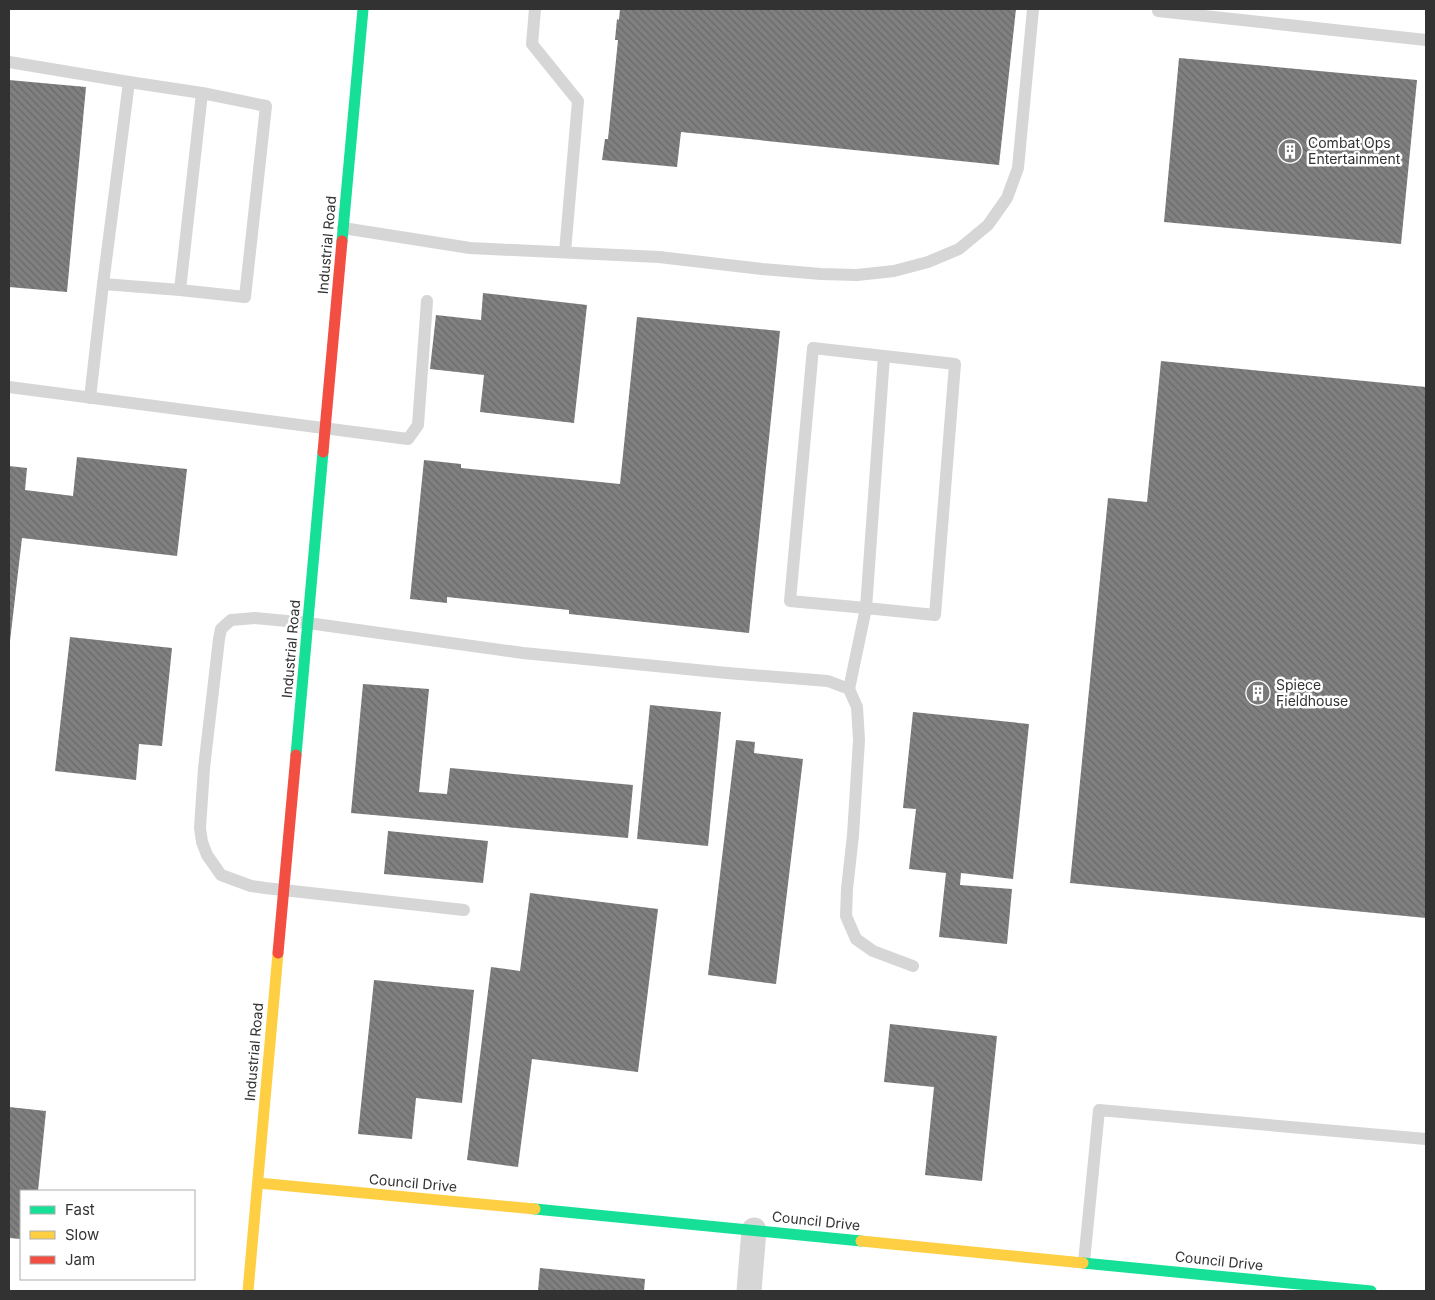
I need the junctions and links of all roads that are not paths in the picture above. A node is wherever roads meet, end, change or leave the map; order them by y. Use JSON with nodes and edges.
{"nodes":[{"id":1,"x":363,"y":9,"type":"edge"},
{"id":2,"x":535,"y":9,"type":"edge"},
{"id":3,"x":1033,"y":9,"type":"edge"},
{"id":4,"x":1158,"y":9,"type":"edge"},
{"id":5,"x":1426,"y":40,"type":"edge"},
{"id":6,"x":9,"y":62,"type":"edge"},
{"id":7,"x":129,"y":82,"type":"junction"},
{"id":8,"x":202,"y":93,"type":"junction"},
{"id":9,"x":344,"y":228,"type":"junction"},
{"id":10,"x":565,"y":252,"type":"junction"},
{"id":11,"x":103,"y":284,"type":"junction"},
{"id":12,"x":180,"y":290,"type":"junction"},
{"id":13,"x":427,"y":301,"type":"dead end"},
{"id":14,"x":884,"y":356,"type":"junction"},
{"id":15,"x":9,"y":387,"type":"edge"},
{"id":16,"x":90,"y":398,"type":"junction"},
{"id":17,"x":325,"y":429,"type":"junction"},
{"id":18,"x":866,"y":608,"type":"junction"},
{"id":19,"x":308,"y":622,"type":"junction"},
{"id":20,"x":849,"y":689,"type":"junction"},
{"id":21,"x":284,"y":890,"type":"junction"},
{"id":22,"x":464,"y":910,"type":"dead end"},
{"id":23,"x":913,"y":966,"type":"dead end"},
{"id":24,"x":1426,"y":1139,"type":"edge"},
{"id":25,"x":258,"y":1183,"type":"junction"},
{"id":26,"x":754,"y":1230,"type":"junction"},
{"id":27,"x":1084,"y":1262,"type":"junction"},
{"id":28,"x":248,"y":1291,"type":"edge"},
{"id":29,"x":749,"y":1291,"type":"edge"},
{"id":30,"x":1371,"y":1291,"type":"edge"}],
"edges":[{"from":1,"to":9,"type":"street","name":"Industrial Road"},
{"from":2,"to":10,"type":"lane"},
{"from":3,"to":10,"type":"lane"},
{"from":4,"to":5,"type":"lane"},
{"from":6,"to":7,"type":"lane"},
{"from":7,"to":8,"type":"lane"},
{"from":7,"to":11,"type":"lane"},
{"from":8,"to":12,"type":"lane"},
{"from":8,"to":12,"type":"lane"},
{"from":9,"to":10,"type":"lane"},
{"from":9,"to":17,"type":"street","name":"Industrial Road"},
{"from":11,"to":12,"type":"lane"},
{"from":11,"to":16,"type":"lane"},
{"from":13,"to":17,"type":"lane"},
{"from":14,"to":18,"type":"lane"},
{"from":14,"to":18,"type":"lane"},
{"from":14,"to":18,"type":"lane"},
{"from":15,"to":16,"type":"lane"},
{"from":16,"to":17,"type":"lane"},
{"from":17,"to":19,"type":"street","name":"Industrial Road"},
{"from":18,"to":20,"type":"lane"},
{"from":19,"to":20,"type":"lane"},
{"from":19,"to":21,"type":"street","name":"Industrial Road"},
{"from":19,"to":21,"type":"lane"},
{"from":20,"to":23,"type":"lane"},
{"from":21,"to":22,"type":"lane"},
{"from":21,"to":25,"type":"street","name":"Industrial Road"},
{"from":24,"to":27,"type":"lane"},
{"from":25,"to":26,"type":"street","name":"Council Drive"},
{"from":25,"to":28,"type":"street","name":"Industrial Road"},
{"from":26,"to":27,"type":"street","name":"Council Drive"},
{"from":26,"to":29,"type":"street"},
{"from":27,"to":30,"type":"street","name":"Council Drive"}]}
